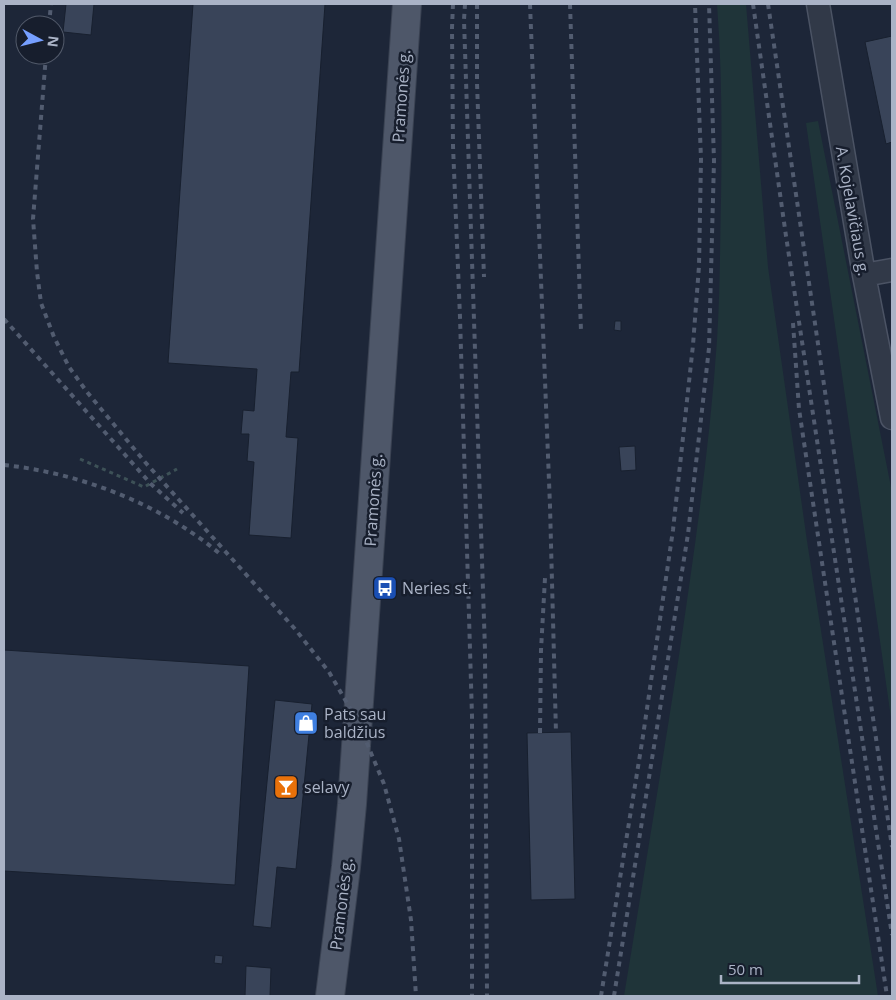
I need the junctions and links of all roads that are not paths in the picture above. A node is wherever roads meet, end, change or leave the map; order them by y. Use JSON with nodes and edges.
{"nodes":[{"id":1,"x":407,"y":4,"type":"edge"},
{"id":2,"x":818,"y":4,"type":"edge"},
{"id":3,"x":892,"y":270,"type":"edge"},
{"id":4,"x":864,"y":275,"type":"junction"},
{"id":5,"x":892,"y":418,"type":"edge"},
{"id":6,"x":330,"y":996,"type":"edge"}],
"edges":[{"from":1,"to":6,"type":"main road","name":"Pramonės g."},
{"from":2,"to":4,"type":"street","name":"A. Kojelavičiaus g."},
{"from":3,"to":4,"type":"street"},
{"from":4,"to":5,"type":"street","name":"A. Kojelavičiaus g."}]}
